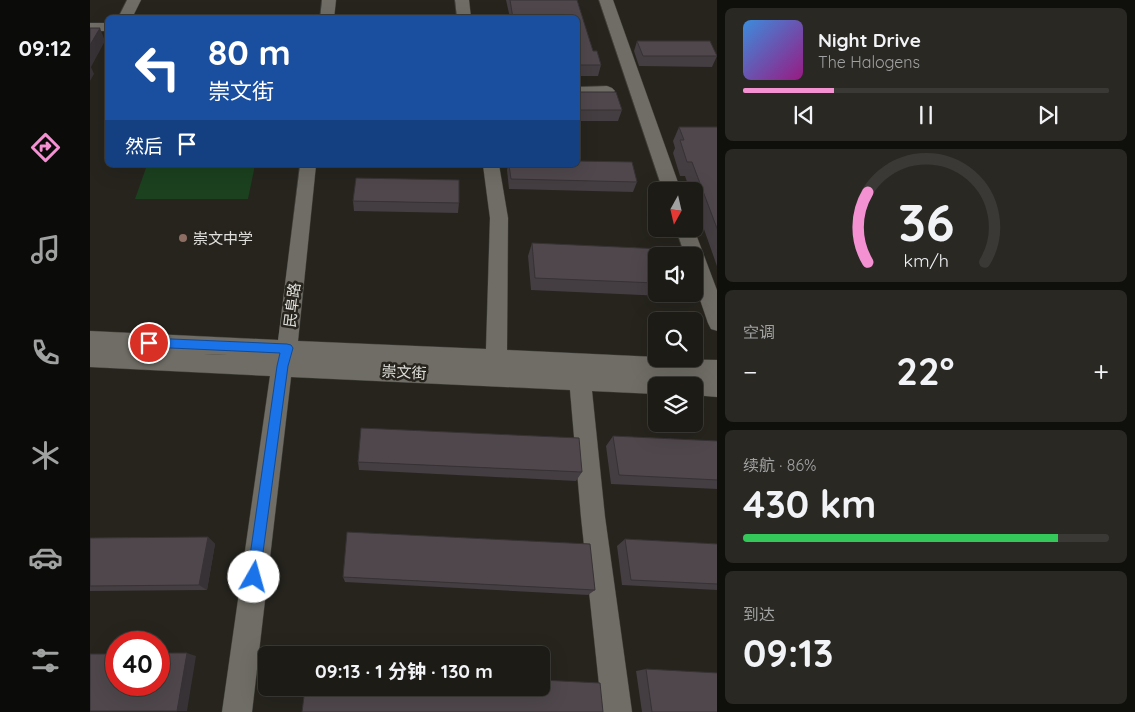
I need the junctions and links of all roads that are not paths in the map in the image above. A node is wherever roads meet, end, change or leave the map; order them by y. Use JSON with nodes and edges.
{"nodes":[{"id":1,"x":134,"y":0,"type":"edge"},
{"id":2,"x":329,"y":0,"type":"edge"},
{"id":3,"x":462,"y":0,"type":"edge"},
{"id":4,"x":606,"y":0,"type":"edge"},
{"id":5,"x":126,"y":15,"type":"edge"},
{"id":6,"x":327,"y":15,"type":"edge"},
{"id":7,"x":464,"y":15,"type":"edge"},
{"id":8,"x":90,"y":27,"type":"edge"},
{"id":9,"x":105,"y":27,"type":"edge"},
{"id":10,"x":580,"y":91,"type":"edge"},
{"id":11,"x":607,"y":91,"type":"edge"},
{"id":12,"x":308,"y":167,"type":"edge"},
{"id":13,"x":491,"y":167,"type":"edge"},
{"id":14,"x":669,"y":182,"type":"edge"},
{"id":15,"x":688,"y":238,"type":"edge"},
{"id":16,"x":717,"y":320,"type":"edge"},
{"id":17,"x":90,"y":340,"type":"edge"},
{"id":18,"x":285,"y":357,"type":"junction"},
{"id":19,"x":90,"y":358,"type":"edge"},
{"id":20,"x":496,"y":368,"type":"junction"},
{"id":21,"x":717,"y":369,"type":"edge"},
{"id":22,"x":580,"y":380,"type":"junction"},
{"id":23,"x":717,"y":387,"type":"edge"},
{"id":24,"x":237,"y":712,"type":"edge"},
{"id":25,"x":617,"y":712,"type":"edge"}],
"edges":[{"from":1,"to":5,"type":"street"},
{"from":2,"to":6,"type":"street"},
{"from":3,"to":7,"type":"street"},
{"from":4,"to":14,"type":"street"},
{"from":8,"to":9,"type":"street"},
{"from":10,"to":11,"type":"street"},
{"from":12,"to":18,"type":"street","name":"民阜路"},
{"from":13,"to":20,"type":"street"},
{"from":15,"to":16,"type":"street"},
{"from":17,"to":18,"type":"street","name":"崇文街"},
{"from":18,"to":19,"type":"street","name":"崇文街"},
{"from":18,"to":20,"type":"street","name":"崇文街"},
{"from":18,"to":24,"type":"street","name":"民阜路"},
{"from":20,"to":21,"type":"street","name":"崇文街"},
{"from":20,"to":22,"type":"street","name":"崇文街"},
{"from":22,"to":23,"type":"street","name":"崇文街"},
{"from":22,"to":25,"type":"street"}]}
